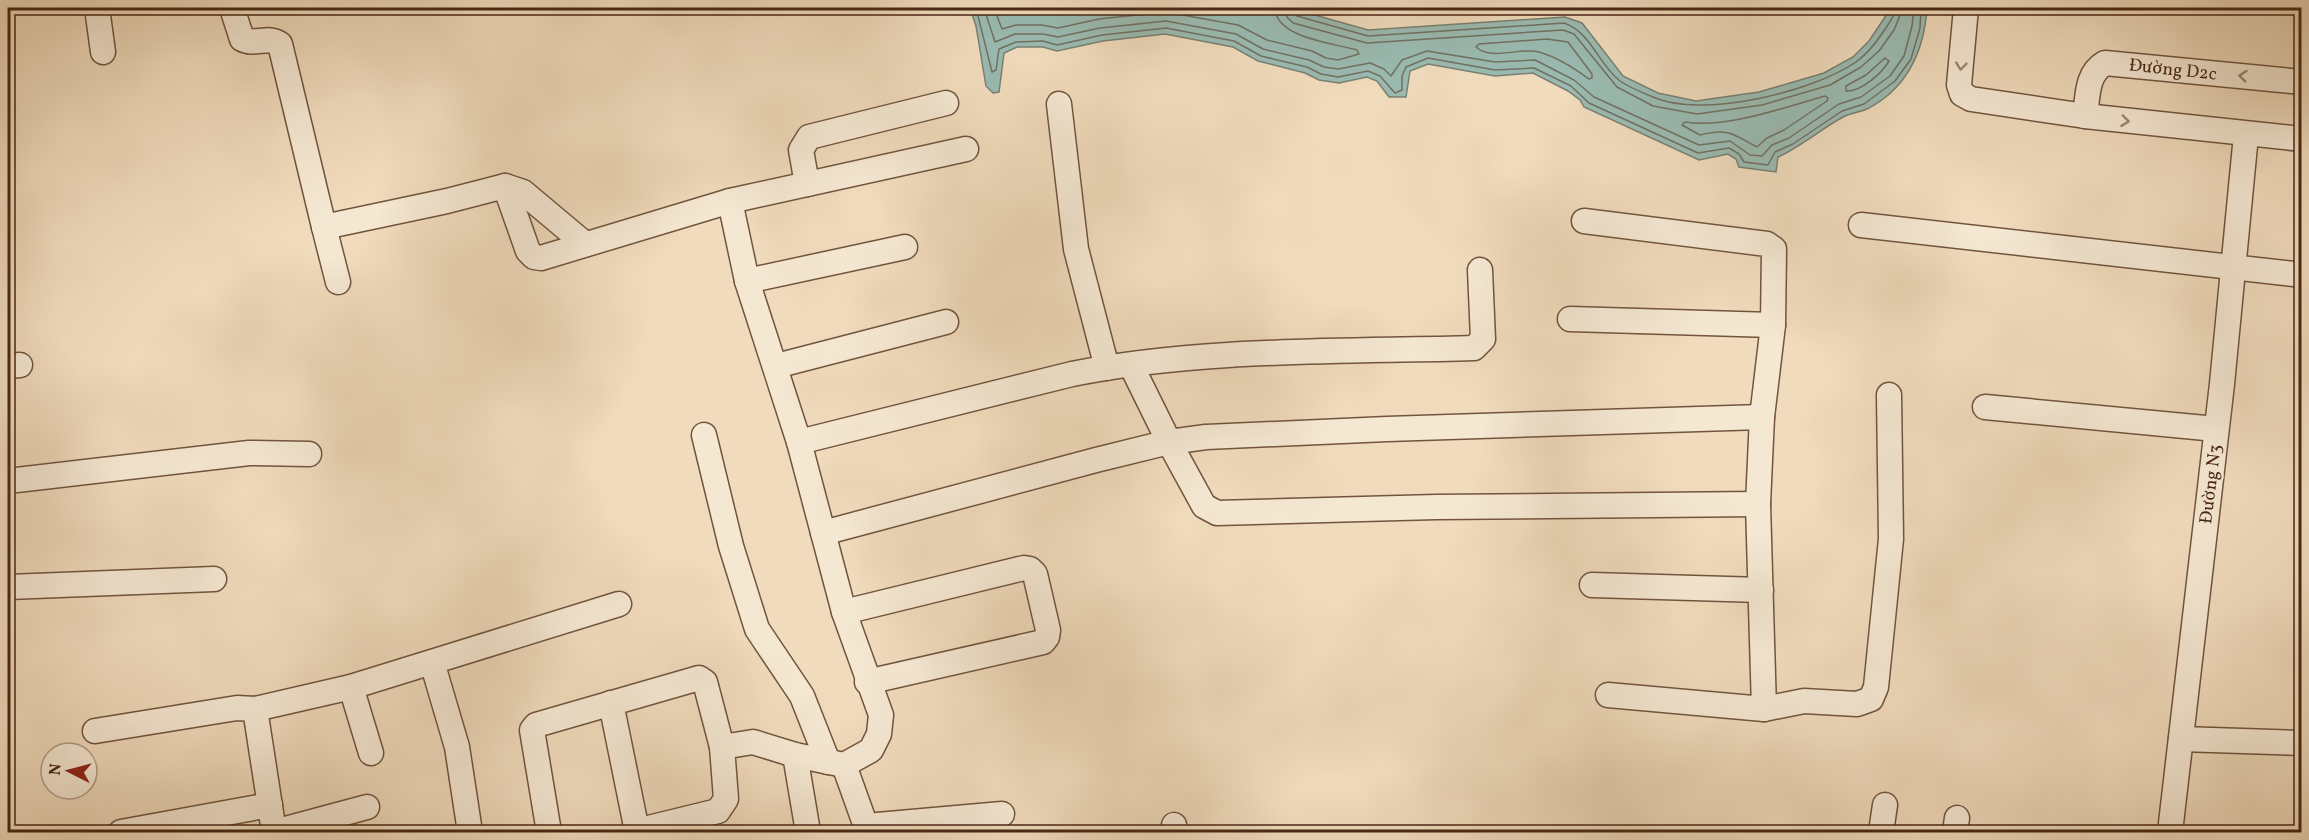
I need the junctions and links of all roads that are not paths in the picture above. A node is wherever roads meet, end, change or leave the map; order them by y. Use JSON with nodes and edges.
{"nodes":[{"id":1,"x":97,"y":8,"type":"edge"},
{"id":2,"x":232,"y":8,"type":"edge"},
{"id":3,"x":1966,"y":8,"type":"edge"},
{"id":4,"x":104,"y":52,"type":"dead end"},
{"id":5,"x":2301,"y":82,"type":"edge"},
{"id":6,"x":946,"y":102,"type":"dead end"},
{"id":7,"x":1059,"y":104,"type":"dead end"},
{"id":8,"x":2085,"y":116,"type":"junction"},
{"id":9,"x":2246,"y":135,"type":"junction"},
{"id":10,"x":2301,"y":139,"type":"edge"},
{"id":11,"x":966,"y":149,"type":"dead end"},
{"id":12,"x":807,"y":184,"type":"junction"},
{"id":13,"x":505,"y":186,"type":"junction"},
{"id":14,"x":730,"y":201,"type":"junction"},
{"id":15,"x":1584,"y":222,"type":"dead end"},
{"id":16,"x":1861,"y":225,"type":"dead end"},
{"id":17,"x":324,"y":227,"type":"junction"},
{"id":18,"x":596,"y":241,"type":"junction"},
{"id":19,"x":905,"y":247,"type":"dead end"},
{"id":20,"x":2233,"y":266,"type":"junction"},
{"id":21,"x":1480,"y":270,"type":"dead end"},
{"id":22,"x":2301,"y":275,"type":"edge"},
{"id":23,"x":747,"y":281,"type":"junction"},
{"id":24,"x":338,"y":282,"type":"dead end"},
{"id":25,"x":1570,"y":319,"type":"dead end"},
{"id":26,"x":946,"y":322,"type":"dead end"},
{"id":27,"x":1773,"y":325,"type":"junction"},
{"id":28,"x":1131,"y":365,"type":"junction"},
{"id":29,"x":776,"y":366,"type":"junction"},
{"id":30,"x":1102,"y":368,"type":"junction"},
{"id":31,"x":1889,"y":395,"type":"dead end"},
{"id":32,"x":1985,"y":407,"type":"dead end"},
{"id":33,"x":1762,"y":417,"type":"junction"},
{"id":34,"x":2216,"y":429,"type":"junction"},
{"id":35,"x":704,"y":435,"type":"dead end"},
{"id":36,"x":799,"y":442,"type":"junction"},
{"id":37,"x":1169,"y":442,"type":"junction"},
{"id":38,"x":309,"y":454,"type":"dead end"},
{"id":39,"x":8,"y":482,"type":"edge"},
{"id":40,"x":1758,"y":504,"type":"junction"},
{"id":41,"x":823,"y":533,"type":"junction"},
{"id":42,"x":214,"y":579,"type":"dead end"},
{"id":43,"x":1592,"y":585,"type":"dead end"},
{"id":44,"x":8,"y":587,"type":"edge"},
{"id":45,"x":1761,"y":590,"type":"junction"},
{"id":46,"x":619,"y":604,"type":"dead end"},
{"id":47,"x":844,"y":612,"type":"junction"},
{"id":48,"x":432,"y":662,"type":"junction"},
{"id":49,"x":867,"y":682,"type":"junction"},
{"id":50,"x":351,"y":687,"type":"junction"},
{"id":51,"x":1608,"y":695,"type":"dead end"},
{"id":52,"x":611,"y":703,"type":"junction"},
{"id":53,"x":255,"y":709,"type":"junction"},
{"id":54,"x":1764,"y":709,"type":"junction"},
{"id":55,"x":95,"y":731,"type":"dead end"},
{"id":56,"x":2181,"y":740,"type":"junction"},
{"id":57,"x":2301,"y":743,"type":"edge"},
{"id":58,"x":722,"y":747,"type":"junction"},
{"id":59,"x":371,"y":753,"type":"dead end"},
{"id":60,"x":795,"y":755,"type":"junction"},
{"id":61,"x":836,"y":764,"type":"junction"},
{"id":62,"x":270,"y":805,"type":"junction"},
{"id":63,"x":1885,"y":805,"type":"dead end"},
{"id":64,"x":367,"y":807,"type":"dead end"},
{"id":65,"x":1002,"y":814,"type":"dead end"},
{"id":66,"x":867,"y":830,"type":"edge"},
{"id":67,"x":121,"y":832,"type":"edge"},
{"id":68,"x":274,"y":832,"type":"edge"},
{"id":69,"x":470,"y":832,"type":"edge"},
{"id":70,"x":549,"y":832,"type":"edge"},
{"id":71,"x":635,"y":832,"type":"edge"},
{"id":72,"x":808,"y":832,"type":"edge"},
{"id":73,"x":1881,"y":832,"type":"edge"},
{"id":74,"x":2170,"y":832,"type":"edge"}],
"edges":[{"from":1,"to":4,"type":"street"},
{"from":2,"to":17,"type":"street"},
{"from":3,"to":8,"type":"street","one_way":true},
{"from":5,"to":8,"type":"street","name":"Đường D2c","one_way":true},
{"from":6,"to":12,"type":"street"},
{"from":7,"to":30,"type":"street"},
{"from":8,"to":9,"type":"street","one_way":true},
{"from":9,"to":10,"type":"street"},
{"from":9,"to":20,"type":"street","name":"Đường N3"},
{"from":11,"to":12,"type":"street"},
{"from":12,"to":14,"type":"street"},
{"from":13,"to":17,"type":"street"},
{"from":13,"to":18,"type":"street"},
{"from":13,"to":18,"type":"street"},
{"from":14,"to":18,"type":"street"},
{"from":14,"to":23,"type":"street"},
{"from":15,"to":27,"type":"street"},
{"from":16,"to":20,"type":"street"},
{"from":17,"to":24,"type":"street"},
{"from":19,"to":23,"type":"street"},
{"from":20,"to":22,"type":"street"},
{"from":20,"to":34,"type":"street","name":"Đường N3"},
{"from":21,"to":28,"type":"street"},
{"from":23,"to":29,"type":"street"},
{"from":25,"to":27,"type":"street"},
{"from":26,"to":29,"type":"street"},
{"from":27,"to":33,"type":"street"},
{"from":28,"to":30,"type":"street"},
{"from":28,"to":37,"type":"street"},
{"from":29,"to":36,"type":"street"},
{"from":30,"to":36,"type":"street"},
{"from":31,"to":54,"type":"street"},
{"from":32,"to":34,"type":"street"},
{"from":33,"to":37,"type":"street"},
{"from":33,"to":40,"type":"street"},
{"from":34,"to":56,"type":"street","name":"Đường N3"},
{"from":35,"to":61,"type":"street"},
{"from":36,"to":41,"type":"street"},
{"from":37,"to":40,"type":"street"},
{"from":37,"to":41,"type":"street"},
{"from":38,"to":39,"type":"street"},
{"from":40,"to":45,"type":"street"},
{"from":41,"to":47,"type":"street"},
{"from":42,"to":44,"type":"street"},
{"from":43,"to":45,"type":"street"},
{"from":45,"to":54,"type":"street"},
{"from":46,"to":48,"type":"street"},
{"from":47,"to":49,"type":"street"},
{"from":47,"to":49,"type":"street"},
{"from":48,"to":50,"type":"street"},
{"from":48,"to":69,"type":"street"},
{"from":49,"to":61,"type":"street"},
{"from":50,"to":53,"type":"street"},
{"from":50,"to":59,"type":"street"},
{"from":51,"to":54,"type":"street"},
{"from":52,"to":58,"type":"street"},
{"from":52,"to":70,"type":"street"},
{"from":52,"to":71,"type":"street"},
{"from":53,"to":55,"type":"street"},
{"from":53,"to":62,"type":"street"},
{"from":56,"to":57,"type":"street"},
{"from":56,"to":74,"type":"street","name":"Đường N3"},
{"from":58,"to":60,"type":"street"},
{"from":58,"to":71,"type":"street"},
{"from":60,"to":61,"type":"street"},
{"from":60,"to":72,"type":"street"},
{"from":61,"to":66,"type":"street"},
{"from":62,"to":67,"type":"street"},
{"from":62,"to":68,"type":"street"},
{"from":63,"to":73,"type":"street"},
{"from":64,"to":68,"type":"street"},
{"from":65,"to":66,"type":"street"}]}
